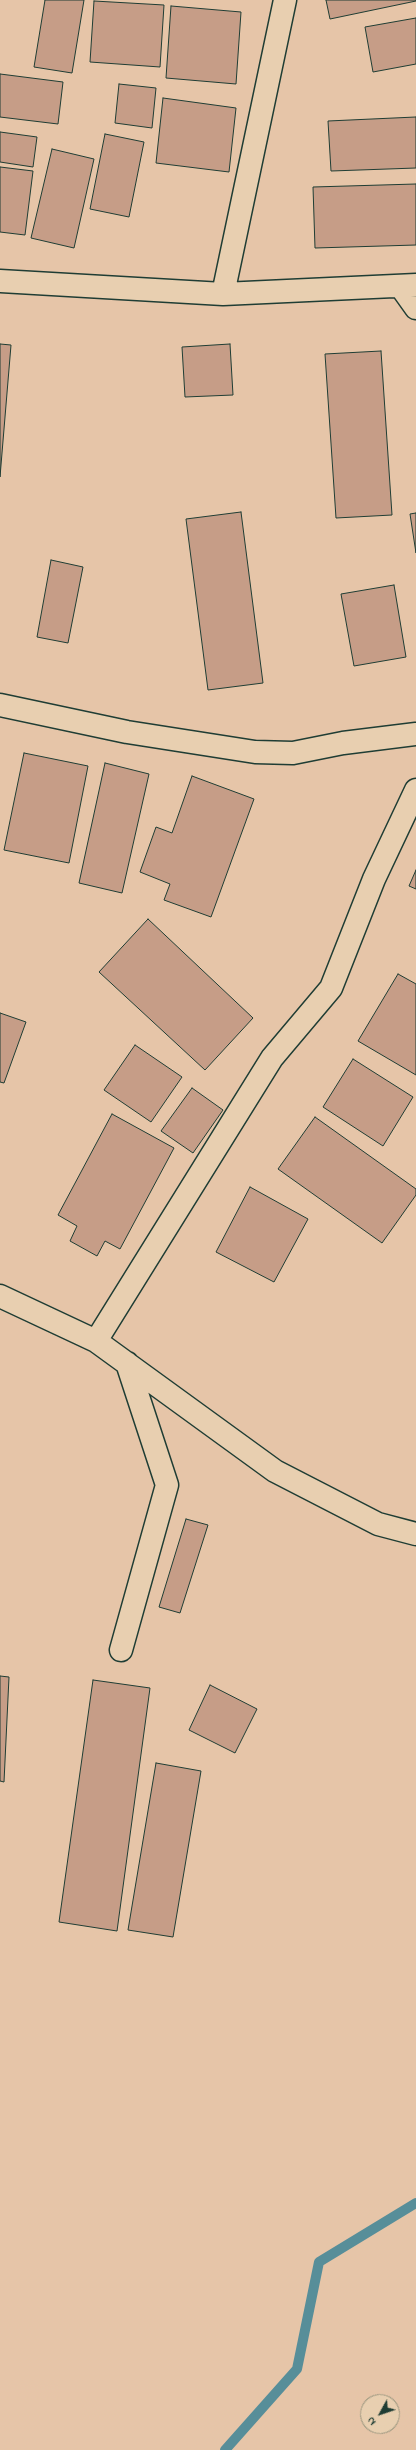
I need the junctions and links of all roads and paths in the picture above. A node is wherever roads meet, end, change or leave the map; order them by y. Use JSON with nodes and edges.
{"nodes":[{"id":1,"x":285,"y":0,"type":"edge"},
{"id":2,"x":0,"y":281,"type":"edge"},
{"id":3,"x":408,"y":286,"type":"edge"},
{"id":4,"x":223,"y":294,"type":"junction"},
{"id":5,"x":416,"y":308,"type":"edge"},
{"id":6,"x":0,"y":704,"type":"edge"},
{"id":7,"x":416,"y":734,"type":"edge"},
{"id":8,"x":416,"y":790,"type":"edge"},
{"id":9,"x":0,"y":1296,"type":"edge"},
{"id":10,"x":96,"y":1341,"type":"junction"},
{"id":11,"x":127,"y":1363,"type":"junction"},
{"id":12,"x":416,"y":1534,"type":"edge"},
{"id":13,"x":121,"y":1650,"type":"dead end"}],
"edges":[{"from":1,"to":4,"type":"street"},
{"from":2,"to":4,"type":"street"},
{"from":3,"to":4,"type":"street"},
{"from":3,"to":5,"type":"street"},
{"from":6,"to":7,"type":"street"},
{"from":8,"to":10,"type":"street"},
{"from":9,"to":10,"type":"street"},
{"from":10,"to":11,"type":"street"},
{"from":11,"to":12,"type":"street"},
{"from":11,"to":13,"type":"street"}]}
